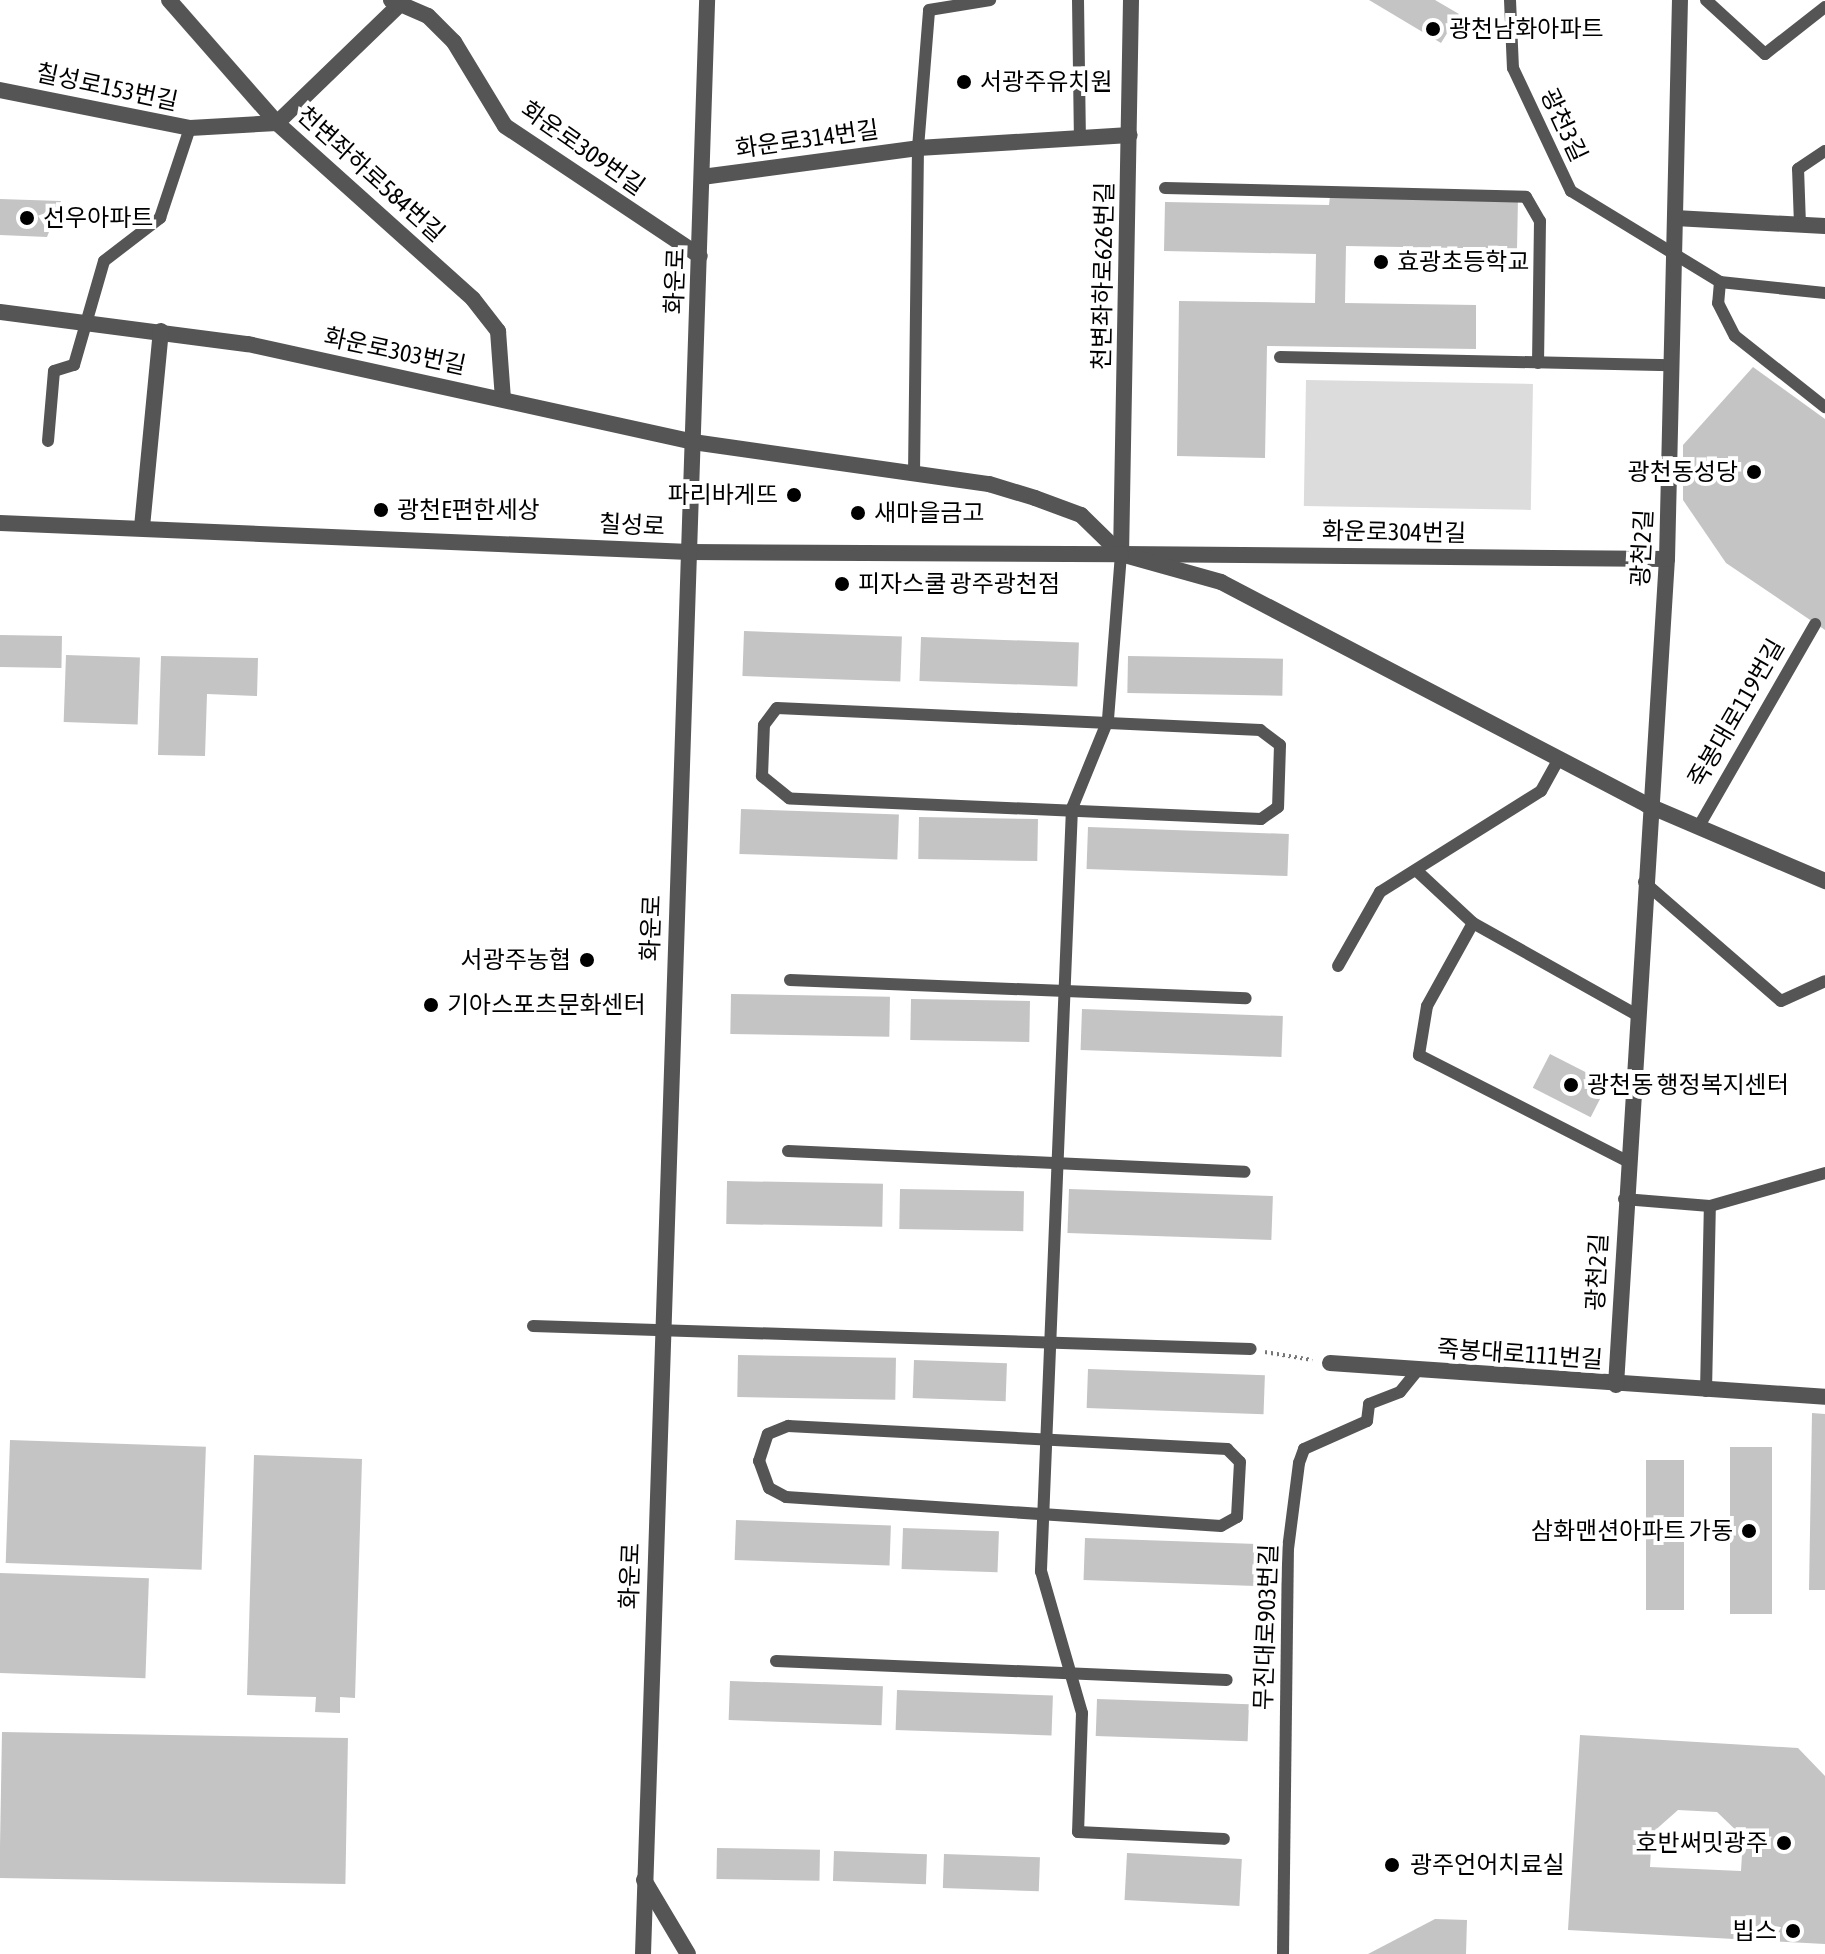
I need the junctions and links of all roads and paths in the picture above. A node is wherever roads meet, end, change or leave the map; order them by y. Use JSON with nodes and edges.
{"nodes":[{"id":1,"x":169,"y":0,"type":"edge"},
{"id":2,"x":707,"y":0,"type":"edge"},
{"id":3,"x":990,"y":0,"type":"edge"},
{"id":4,"x":1078,"y":0,"type":"edge"},
{"id":5,"x":1131,"y":0,"type":"edge"},
{"id":6,"x":1510,"y":0,"type":"edge"},
{"id":7,"x":1680,"y":0,"type":"edge"},
{"id":8,"x":1706,"y":0,"type":"edge"},
{"id":9,"x":394,"y":4,"type":"edge"},
{"id":10,"x":1825,"y":7,"type":"edge"},
{"id":11,"x":0,"y":90,"type":"edge"},
{"id":12,"x":277,"y":123,"type":"junction"},
{"id":13,"x":190,"y":128,"type":"junction"},
{"id":14,"x":1130,"y":135,"type":"junction"},
{"id":15,"x":1080,"y":136,"type":"junction"},
{"id":16,"x":918,"y":148,"type":"junction"},
{"id":17,"x":1825,"y":151,"type":"edge"},
{"id":18,"x":702,"y":177,"type":"junction"},
{"id":19,"x":1165,"y":188,"type":"dead end"},
{"id":20,"x":1675,"y":218,"type":"junction"},
{"id":21,"x":1800,"y":225,"type":"junction"},
{"id":22,"x":1825,"y":226,"type":"edge"},
{"id":23,"x":700,"y":256,"type":"junction"},
{"id":24,"x":1674,"y":257,"type":"junction"},
{"id":25,"x":1720,"y":282,"type":"junction"},
{"id":26,"x":1825,"y":293,"type":"edge"},
{"id":27,"x":0,"y":312,"type":"edge"},
{"id":28,"x":84,"y":322,"type":"junction"},
{"id":29,"x":161,"y":331,"type":"junction"},
{"id":30,"x":1280,"y":357,"type":"dead end"},
{"id":31,"x":1538,"y":363,"type":"junction"},
{"id":32,"x":1671,"y":365,"type":"junction"},
{"id":33,"x":503,"y":399,"type":"junction"},
{"id":34,"x":1825,"y":407,"type":"edge"},
{"id":35,"x":48,"y":441,"type":"dead end"},
{"id":36,"x":693,"y":442,"type":"junction"},
{"id":37,"x":914,"y":474,"type":"junction"},
{"id":38,"x":0,"y":523,"type":"edge"},
{"id":39,"x":142,"y":527,"type":"junction"},
{"id":40,"x":689,"y":552,"type":"junction"},
{"id":41,"x":1121,"y":554,"type":"junction"},
{"id":42,"x":1667,"y":559,"type":"junction"},
{"id":43,"x":1815,"y":624,"type":"dead end"},
{"id":44,"x":1108,"y":720,"type":"junction"},
{"id":45,"x":1558,"y":760,"type":"junction"},
{"id":46,"x":1647,"y":805,"type":"junction"},
{"id":47,"x":1072,"y":808,"type":"junction"},
{"id":48,"x":1699,"y":826,"type":"junction"},
{"id":49,"x":1417,"y":871,"type":"junction"},
{"id":50,"x":1642,"y":880,"type":"junction"},
{"id":51,"x":1825,"y":881,"type":"edge"},
{"id":52,"x":1473,"y":923,"type":"junction"},
{"id":53,"x":1338,"y":966,"type":"dead end"},
{"id":54,"x":790,"y":980,"type":"dead end"},
{"id":55,"x":1825,"y":981,"type":"edge"},
{"id":56,"x":1062,"y":992,"type":"junction"},
{"id":57,"x":1246,"y":998,"type":"dead end"},
{"id":58,"x":1635,"y":1014,"type":"junction"},
{"id":59,"x":788,"y":1151,"type":"dead end"},
{"id":60,"x":1058,"y":1161,"type":"junction"},
{"id":61,"x":1627,"y":1161,"type":"junction"},
{"id":62,"x":1245,"y":1172,"type":"dead end"},
{"id":63,"x":1825,"y":1173,"type":"edge"},
{"id":64,"x":1624,"y":1199,"type":"junction"},
{"id":65,"x":1710,"y":1206,"type":"junction"},
{"id":66,"x":533,"y":1326,"type":"dead end"},
{"id":67,"x":662,"y":1328,"type":"junction"},
{"id":68,"x":1047,"y":1341,"type":"junction"},
{"id":69,"x":1251,"y":1349,"type":"joint"},
{"id":70,"x":1330,"y":1363,"type":"joint"},
{"id":71,"x":1418,"y":1370,"type":"junction"},
{"id":72,"x":1616,"y":1385,"type":"junction"},
{"id":73,"x":1706,"y":1391,"type":"junction"},
{"id":74,"x":1825,"y":1397,"type":"edge"},
{"id":75,"x":1042,"y":1438,"type":"junction"},
{"id":76,"x":1040,"y":1513,"type":"junction"},
{"id":77,"x":776,"y":1661,"type":"dead end"},
{"id":78,"x":1069,"y":1671,"type":"junction"},
{"id":79,"x":1227,"y":1680,"type":"dead end"},
{"id":80,"x":1224,"y":1839,"type":"dead end"},
{"id":81,"x":643,"y":1879,"type":"junction"},
{"id":82,"x":643,"y":1954,"type":"edge"},
{"id":83,"x":688,"y":1954,"type":"edge"},
{"id":84,"x":1283,"y":1954,"type":"edge"}],
"edges":[{"from":1,"to":12,"type":"street","name":"천변좌하로584번길"},
{"from":2,"to":18,"type":"street","name":"화운로"},
{"from":3,"to":16,"type":"lane"},
{"from":4,"to":15,"type":"lane"},
{"from":5,"to":14,"type":"street","name":"천변좌하로626번길"},
{"from":6,"to":24,"type":"lane","name":"광천3길"},
{"from":7,"to":20,"type":"street","name":"광천2길"},
{"from":8,"to":10,"type":"lane"},
{"from":9,"to":12,"type":"street"},
{"from":9,"to":23,"type":"street","name":"화운로309번길"},
{"from":11,"to":13,"type":"street","name":"칠성로153번길"},
{"from":12,"to":13,"type":"street","name":"칠성로153번길"},
{"from":12,"to":33,"type":"street","name":"천변좌하로584번길"},
{"from":13,"to":28,"type":"lane"},
{"from":14,"to":15,"type":"street","name":"화운로314번길"},
{"from":14,"to":41,"type":"street","name":"천변좌하로626번길"},
{"from":15,"to":16,"type":"street","name":"화운로314번길"},
{"from":16,"to":18,"type":"street","name":"화운로314번길"},
{"from":16,"to":37,"type":"lane"},
{"from":17,"to":21,"type":"lane"},
{"from":18,"to":23,"type":"street","name":"화운로"},
{"from":19,"to":31,"type":"lane"},
{"from":20,"to":21,"type":"street"},
{"from":20,"to":24,"type":"street","name":"광천2길"},
{"from":21,"to":22,"type":"street"},
{"from":23,"to":36,"type":"street","name":"화운로"},
{"from":24,"to":25,"type":"lane","name":"광천3길"},
{"from":24,"to":32,"type":"street","name":"광천2길"},
{"from":25,"to":26,"type":"lane","name":"광천3길"},
{"from":25,"to":34,"type":"lane"},
{"from":27,"to":28,"type":"street","name":"화운로303번길"},
{"from":28,"to":29,"type":"street","name":"화운로303번길"},
{"from":28,"to":35,"type":"lane"},
{"from":29,"to":33,"type":"street","name":"화운로303번길"},
{"from":29,"to":39,"type":"street"},
{"from":30,"to":31,"type":"lane"},
{"from":31,"to":32,"type":"lane"},
{"from":32,"to":42,"type":"street","name":"광천2길"},
{"from":33,"to":36,"type":"street","name":"화운로303번길"},
{"from":36,"to":37,"type":"street"},
{"from":36,"to":40,"type":"street","name":"화운로"},
{"from":37,"to":41,"type":"street"},
{"from":38,"to":39,"type":"street","name":"칠성로"},
{"from":39,"to":40,"type":"street","name":"칠성로"},
{"from":40,"to":41,"type":"street","name":"칠성로"},
{"from":40,"to":67,"type":"street","name":"화운로"},
{"from":41,"to":42,"type":"street","name":"화운로304번길"},
{"from":41,"to":44,"type":"lane"},
{"from":41,"to":45,"type":"street"},
{"from":42,"to":46,"type":"street","name":"광천2길"},
{"from":43,"to":48,"type":"lane","name":"죽봉대로119번길"},
{"from":44,"to":47,"type":"lane"},
{"from":44,"to":47,"type":"lane"},
{"from":44,"to":47,"type":"lane"},
{"from":45,"to":46,"type":"street"},
{"from":45,"to":49,"type":"lane"},
{"from":46,"to":48,"type":"street","name":"죽봉대로119번길"},
{"from":46,"to":50,"type":"street","name":"광천2길"},
{"from":47,"to":56,"type":"lane"},
{"from":48,"to":51,"type":"street","name":"죽봉대로119번길"},
{"from":49,"to":52,"type":"lane"},
{"from":49,"to":53,"type":"lane"},
{"from":50,"to":55,"type":"lane"},
{"from":50,"to":58,"type":"street","name":"광천2길"},
{"from":52,"to":58,"type":"lane"},
{"from":52,"to":61,"type":"lane"},
{"from":54,"to":56,"type":"lane"},
{"from":56,"to":57,"type":"lane"},
{"from":56,"to":60,"type":"lane"},
{"from":58,"to":61,"type":"street","name":"광천2길"},
{"from":59,"to":60,"type":"lane"},
{"from":60,"to":62,"type":"lane"},
{"from":60,"to":68,"type":"lane"},
{"from":61,"to":64,"type":"street","name":"광천2길"},
{"from":63,"to":65,"type":"lane"},
{"from":64,"to":65,"type":"lane"},
{"from":64,"to":72,"type":"street","name":"광천2길"},
{"from":65,"to":73,"type":"lane"},
{"from":66,"to":67,"type":"lane"},
{"from":67,"to":68,"type":"lane"},
{"from":67,"to":81,"type":"street","name":"화운로"},
{"from":68,"to":69,"type":"lane"},
{"from":68,"to":75,"type":"lane"},
{"from":69,"to":70,"type":"path"},
{"from":70,"to":71,"type":"street","name":"죽봉대로111번길"},
{"from":71,"to":72,"type":"street","name":"죽봉대로111번길"},
{"from":71,"to":84,"type":"lane","name":"무진대로903번길"},
{"from":72,"to":73,"type":"street","name":"죽봉대로111번길"},
{"from":73,"to":74,"type":"street","name":"죽봉대로111번길"},
{"from":75,"to":76,"type":"lane"},
{"from":75,"to":76,"type":"lane"},
{"from":75,"to":76,"type":"lane"},
{"from":76,"to":78,"type":"lane"},
{"from":77,"to":78,"type":"lane"},
{"from":78,"to":79,"type":"lane"},
{"from":78,"to":80,"type":"lane"},
{"from":81,"to":82,"type":"street","name":"화운로"},
{"from":81,"to":83,"type":"street"}]}
